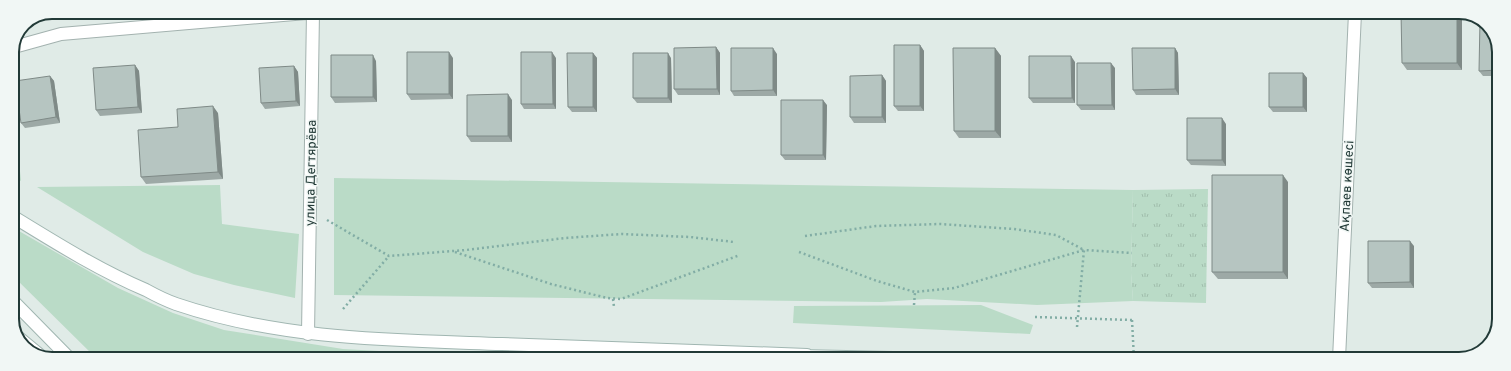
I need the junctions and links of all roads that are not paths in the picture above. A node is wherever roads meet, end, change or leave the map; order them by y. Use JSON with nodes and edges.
{"nodes":[{"id":1,"x":233,"y":19,"type":"edge"},
{"id":2,"x":313,"y":19,"type":"edge"},
{"id":3,"x":1355,"y":19,"type":"edge"},
{"id":4,"x":20,"y":46,"type":"edge"},
{"id":5,"x":19,"y":220,"type":"edge"},
{"id":6,"x":19,"y":307,"type":"edge"},
{"id":7,"x":308,"y":334,"type":"junction"},
{"id":8,"x":63,"y":352,"type":"edge"},
{"id":9,"x":723,"y":352,"type":"edge"},
{"id":10,"x":1339,"y":352,"type":"edge"}],
"edges":[{"from":1,"to":4,"type":"main road"},
{"from":2,"to":7,"type":"main road","name":"улица Дегтярёва"},
{"from":3,"to":10,"type":"main road","name":"Ақпаев көшесі"},
{"from":5,"to":7,"type":"main road"},
{"from":6,"to":8,"type":"main road"},
{"from":7,"to":9,"type":"main road"}]}
